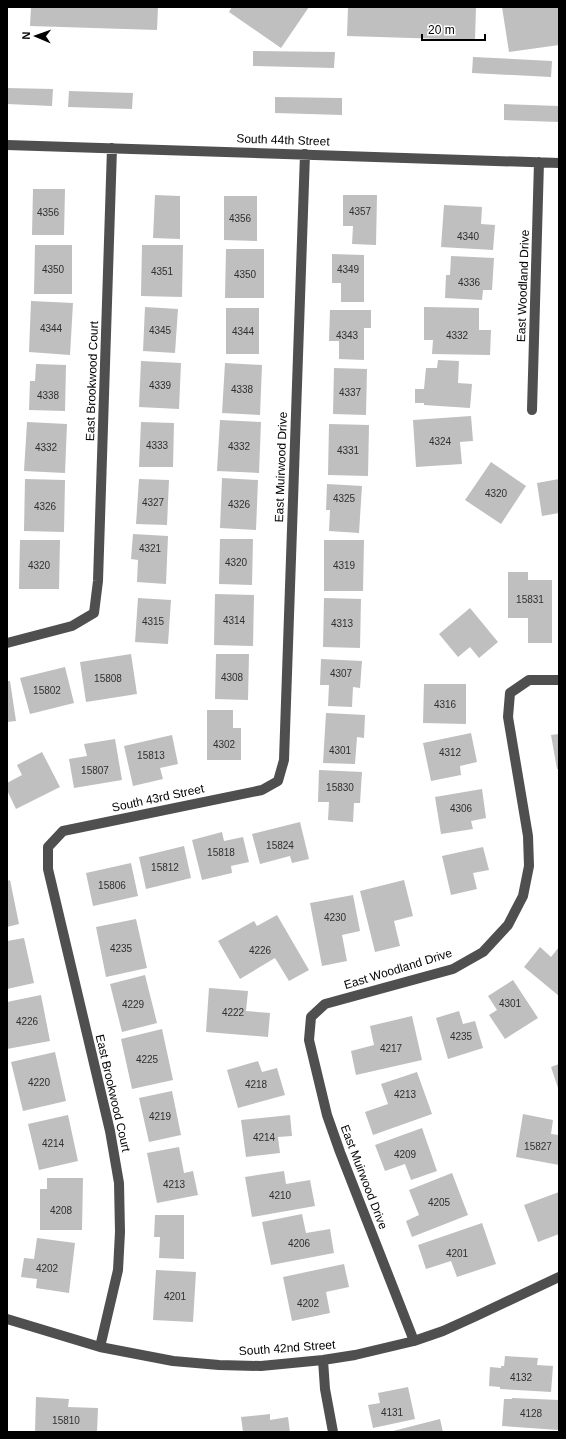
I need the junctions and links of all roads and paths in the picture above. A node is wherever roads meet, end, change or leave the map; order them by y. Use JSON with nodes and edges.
{"nodes":[{"id":1,"x":7,"y":145,"type":"edge"},
{"id":2,"x":112,"y":148,"type":"junction"},
{"id":3,"x":304,"y":154,"type":"junction"},
{"id":4,"x":539,"y":162,"type":"junction"},
{"id":5,"x":559,"y":163,"type":"edge"},
{"id":6,"x":532,"y":410,"type":"dead end"},
{"id":7,"x":7,"y":643,"type":"edge"},
{"id":8,"x":559,"y":680,"type":"edge"},
{"id":9,"x":278,"y":781,"type":"joint"},
{"id":10,"x":48,"y":847,"type":"joint"},
{"id":11,"x":312,"y":1017,"type":"joint"},
{"id":12,"x":559,"y":1277,"type":"edge"},
{"id":13,"x":7,"y":1319,"type":"edge"},
{"id":14,"x":414,"y":1342,"type":"junction"},
{"id":15,"x":100,"y":1347,"type":"junction"},
{"id":16,"x":323,"y":1360,"type":"junction"},
{"id":17,"x":334,"y":1432,"type":"edge"}],
"edges":[{"from":1,"to":2,"type":"street","name":"South 44th Street"},
{"from":2,"to":3,"type":"street","name":"South 44th Street"},
{"from":2,"to":7,"type":"street","name":"East Brookwood Court"},
{"from":3,"to":4,"type":"street","name":"South 44th Street"},
{"from":3,"to":9,"type":"street","name":"East Muirwood Drive"},
{"from":4,"to":5,"type":"street","name":"South 44th Street"},
{"from":4,"to":6,"type":"street","name":"East Woodland Drive"},
{"from":8,"to":11,"type":"street","name":"East Woodland Drive"},
{"from":9,"to":10,"type":"street","name":"South 43rd Street"},
{"from":10,"to":15,"type":"street","name":"East Brookwood Court"},
{"from":11,"to":14,"type":"street","name":"East Muirwood Drive"},
{"from":12,"to":14,"type":"street","name":"South 42nd Street"},
{"from":13,"to":15,"type":"street","name":"South 42nd Street"},
{"from":14,"to":16,"type":"street","name":"South 42nd Street"},
{"from":15,"to":16,"type":"street","name":"South 42nd Street"},
{"from":16,"to":17,"type":"street"}]}
